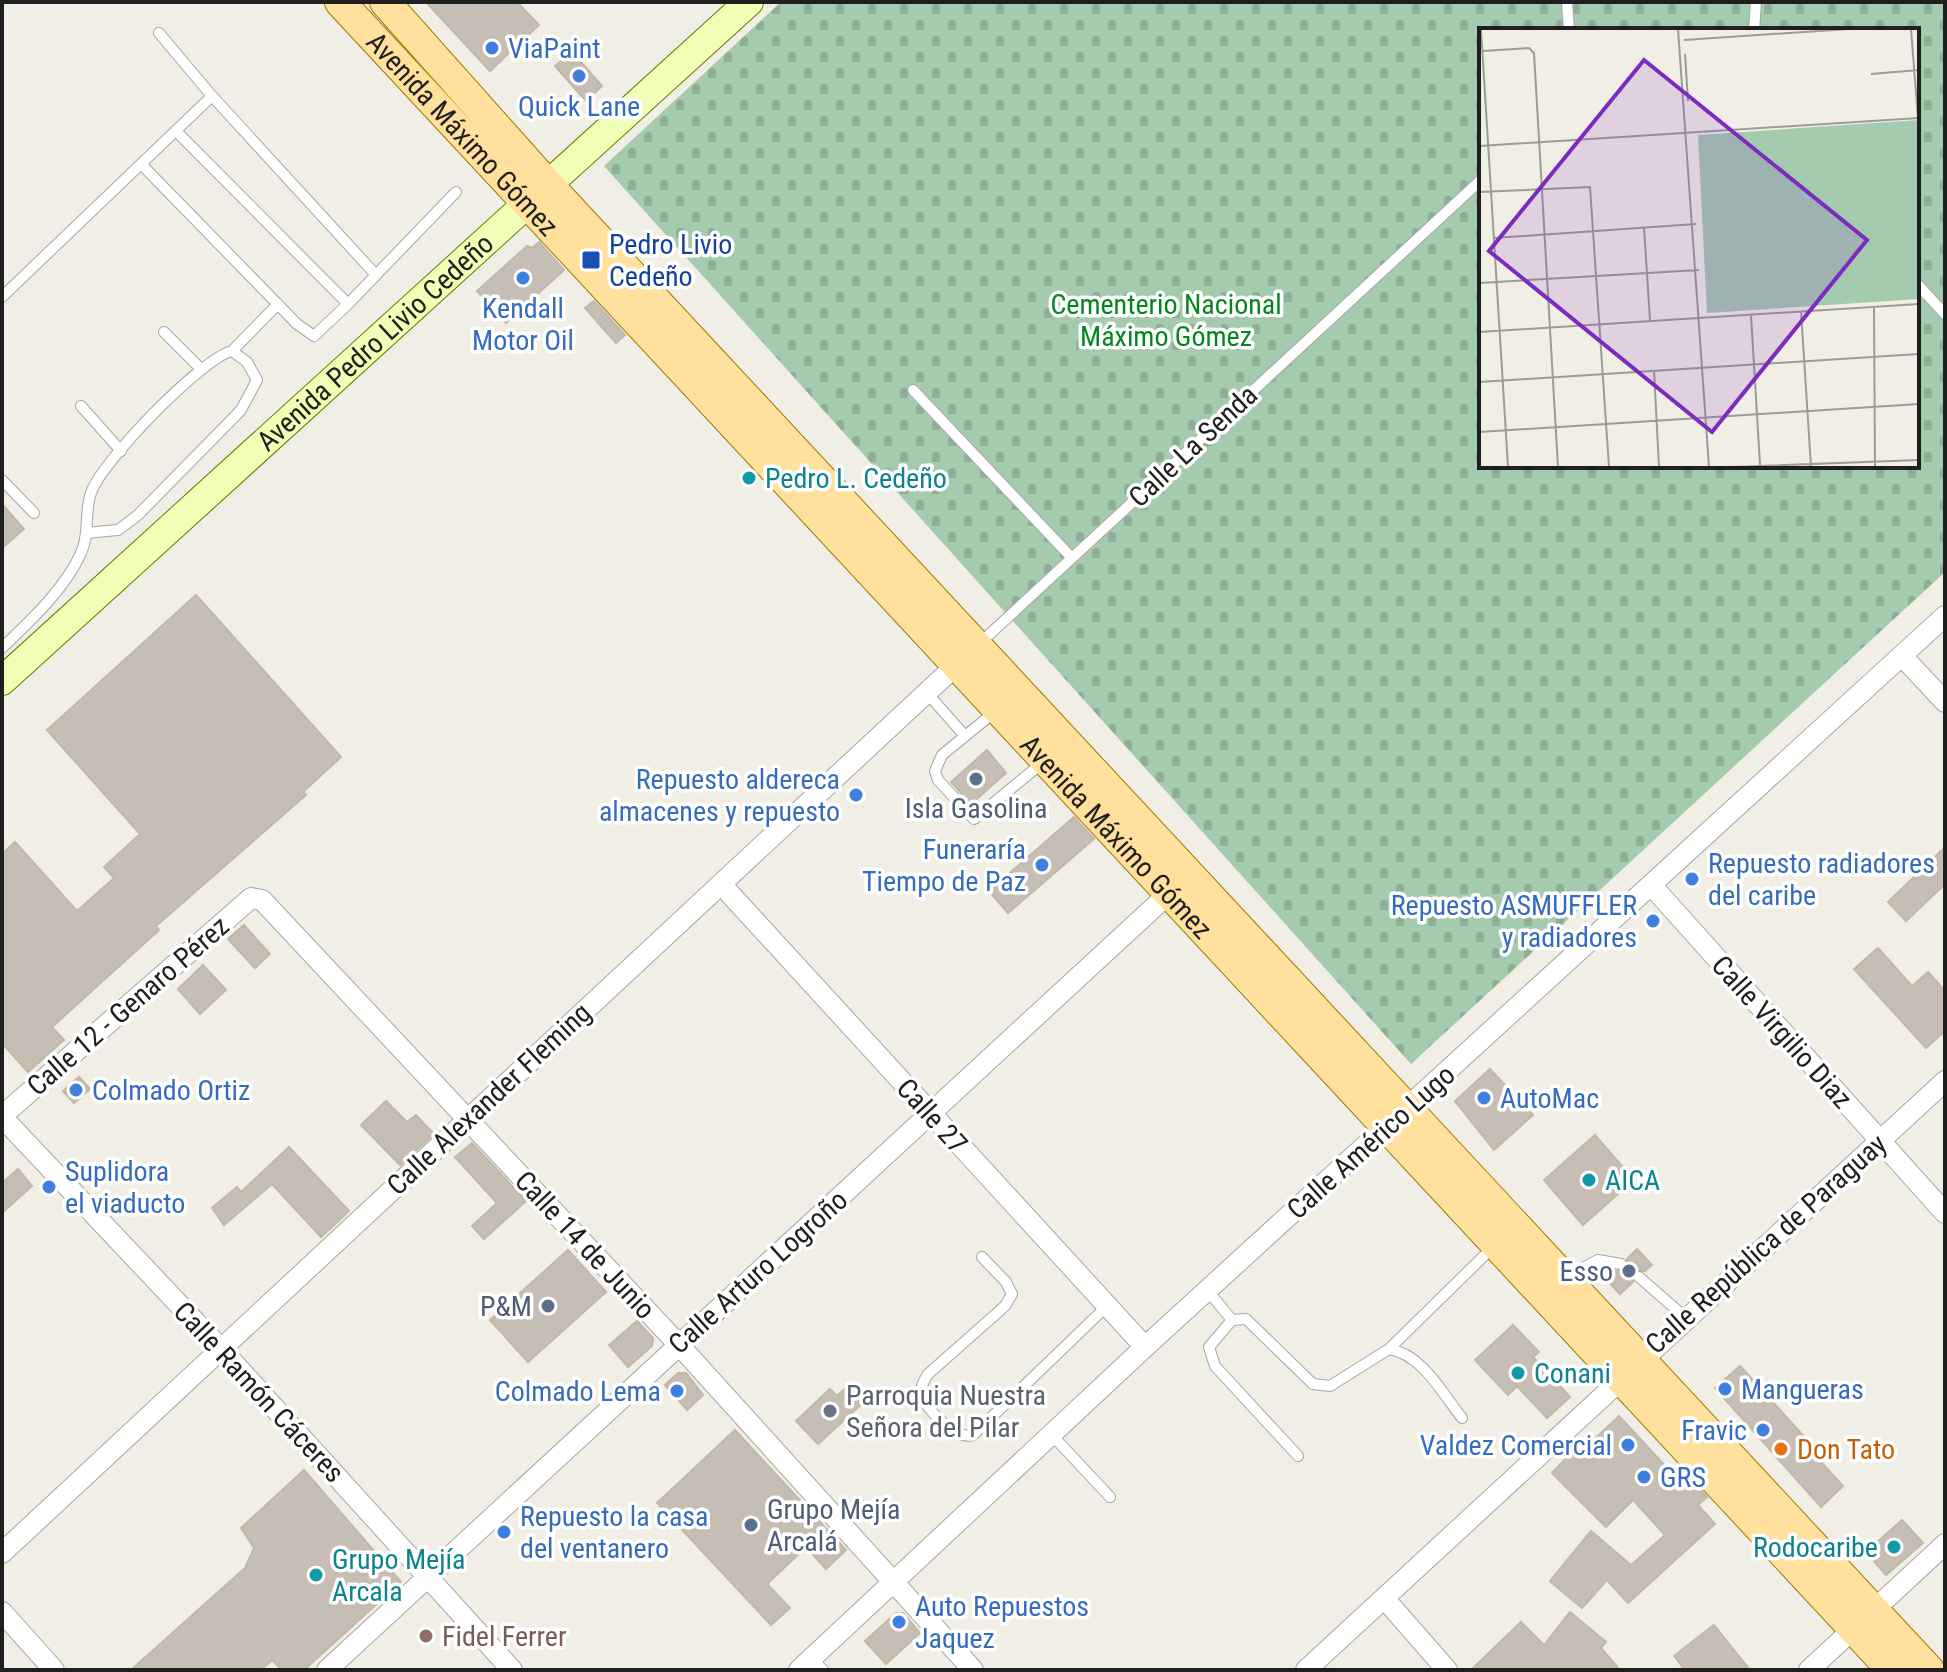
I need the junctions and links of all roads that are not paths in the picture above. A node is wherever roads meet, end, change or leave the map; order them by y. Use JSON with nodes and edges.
{"nodes":[{"id":1,"x":340,"y":2,"type":"edge"},
{"id":2,"x":385,"y":2,"type":"edge"},
{"id":3,"x":749,"y":2,"type":"edge"},
{"id":4,"x":1567,"y":2,"type":"edge"},
{"id":5,"x":1756,"y":2,"type":"edge"},
{"id":6,"x":1569,"y":28,"type":"edge"},
{"id":7,"x":1754,"y":28,"type":"edge"},
{"id":8,"x":159,"y":33,"type":"dead end"},
{"id":9,"x":212,"y":96,"type":"junction"},
{"id":10,"x":176,"y":131,"type":"junction"},
{"id":11,"x":141,"y":164,"type":"junction"},
{"id":12,"x":1479,"y":182,"type":"edge"},
{"id":13,"x":456,"y":192,"type":"dead end"},
{"id":14,"x":539,"y":196,"type":"junction"},
{"id":15,"x":376,"y":275,"type":"junction"},
{"id":16,"x":1919,"y":286,"type":"edge"},
{"id":17,"x":2,"y":297,"type":"edge"},
{"id":18,"x":278,"y":304,"type":"junction"},
{"id":19,"x":348,"y":304,"type":"junction"},
{"id":20,"x":1945,"y":314,"type":"edge"},
{"id":21,"x":164,"y":332,"type":"dead end"},
{"id":22,"x":232,"y":351,"type":"junction"},
{"id":23,"x":200,"y":368,"type":"junction"},
{"id":24,"x":913,"y":390,"type":"dead end"},
{"id":25,"x":81,"y":406,"type":"dead end"},
{"id":26,"x":121,"y":451,"type":"junction"},
{"id":27,"x":2,"y":480,"type":"edge"},
{"id":28,"x":34,"y":513,"type":"dead end"},
{"id":29,"x":86,"y":533,"type":"junction"},
{"id":30,"x":1072,"y":558,"type":"junction"},
{"id":31,"x":1945,"y":616,"type":"edge"},
{"id":32,"x":2,"y":648,"type":"edge"},
{"id":33,"x":967,"y":655,"type":"junction"},
{"id":34,"x":1902,"y":656,"type":"junction"},
{"id":35,"x":2,"y":681,"type":"edge"},
{"id":36,"x":927,"y":693,"type":"junction"},
{"id":37,"x":1945,"y":702,"type":"edge"},
{"id":38,"x":999,"y":709,"type":"junction"},
{"id":39,"x":965,"y":736,"type":"junction"},
{"id":40,"x":1046,"y":760,"type":"junction"},
{"id":41,"x":721,"y":884,"type":"junction"},
{"id":42,"x":1180,"y":884,"type":"junction"},
{"id":43,"x":1652,"y":886,"type":"junction"},
{"id":44,"x":256,"y":897,"type":"joint"},
{"id":45,"x":1945,"y":1081,"type":"edge"},
{"id":46,"x":930,"y":1115,"type":"junction"},
{"id":47,"x":2,"y":1116,"type":"edge"},
{"id":48,"x":467,"y":1119,"type":"junction"},
{"id":49,"x":1395,"y":1120,"type":"junction"},
{"id":50,"x":1879,"y":1141,"type":"junction"},
{"id":51,"x":1945,"y":1213,"type":"edge"},
{"id":52,"x":1495,"y":1246,"type":"junction"},
{"id":53,"x":982,"y":1257,"type":"dead end"},
{"id":54,"x":1621,"y":1264,"type":"dead end"},
{"id":55,"x":1639,"y":1277,"type":"dead end"},
{"id":56,"x":1562,"y":1278,"type":"junction"},
{"id":57,"x":1208,"y":1291,"type":"junction"},
{"id":58,"x":1107,"y":1306,"type":"junction"},
{"id":59,"x":1686,"y":1318,"type":"junction"},
{"id":60,"x":1232,"y":1320,"type":"junction"},
{"id":61,"x":679,"y":1345,"type":"junction"},
{"id":62,"x":1145,"y":1347,"type":"junction"},
{"id":63,"x":1389,"y":1349,"type":"junction"},
{"id":64,"x":222,"y":1350,"type":"junction"},
{"id":65,"x":1628,"y":1370,"type":"junction"},
{"id":66,"x":1462,"y":1418,"type":"dead end"},
{"id":67,"x":1051,"y":1434,"type":"junction"},
{"id":68,"x":1298,"y":1456,"type":"dead end"},
{"id":69,"x":1110,"y":1497,"type":"dead end"},
{"id":70,"x":1945,"y":1544,"type":"edge"},
{"id":71,"x":2,"y":1553,"type":"edge"},
{"id":72,"x":428,"y":1577,"type":"junction"},
{"id":73,"x":893,"y":1582,"type":"junction"},
{"id":74,"x":1384,"y":1598,"type":"junction"},
{"id":75,"x":2,"y":1612,"type":"edge"},
{"id":76,"x":1863,"y":1620,"type":"junction"},
{"id":77,"x":812,"y":1666,"type":"edge"},
{"id":78,"x":54,"y":1670,"type":"edge"},
{"id":79,"x":327,"y":1670,"type":"edge"},
{"id":80,"x":512,"y":1670,"type":"edge"},
{"id":81,"x":973,"y":1670,"type":"edge"},
{"id":82,"x":1306,"y":1670,"type":"edge"},
{"id":83,"x":1447,"y":1670,"type":"edge"},
{"id":84,"x":1809,"y":1670,"type":"edge"},
{"id":85,"x":1892,"y":1670,"type":"edge"},
{"id":86,"x":1929,"y":1670,"type":"edge"}],
"edges":[{"from":1,"to":14,"type":"main road","name":"Avenida Máximo Gómez"},
{"from":2,"to":14,"type":"main road","name":"Avenida Máximo Gómez"},
{"from":3,"to":14,"type":"main road","name":"Avenida Pedro Livio Cedeño"},
{"from":4,"to":6,"type":"lane"},
{"from":5,"to":7,"type":"lane"},
{"from":8,"to":9,"type":"lane"},
{"from":9,"to":10,"type":"lane"},
{"from":9,"to":15,"type":"lane"},
{"from":10,"to":11,"type":"lane"},
{"from":10,"to":19,"type":"lane"},
{"from":11,"to":17,"type":"lane"},
{"from":11,"to":18,"type":"lane"},
{"from":12,"to":30,"type":"lane","name":"Calle La Senda"},
{"from":13,"to":15,"type":"lane"},
{"from":14,"to":33,"type":"main road","name":"Avenida Máximo Gómez"},
{"from":14,"to":35,"type":"main road","name":"Avenida Pedro Livio Cedeño"},
{"from":15,"to":19,"type":"lane"},
{"from":16,"to":20,"type":"lane"},
{"from":18,"to":19,"type":"lane"},
{"from":18,"to":22,"type":"lane"},
{"from":21,"to":23,"type":"lane"},
{"from":22,"to":23,"type":"lane"},
{"from":22,"to":29,"type":"lane"},
{"from":23,"to":26,"type":"lane"},
{"from":24,"to":30,"type":"lane"},
{"from":25,"to":26,"type":"lane"},
{"from":26,"to":29,"type":"lane"},
{"from":27,"to":28,"type":"lane"},
{"from":29,"to":32,"type":"lane"},
{"from":30,"to":33,"type":"lane","name":"Calle La Senda"},
{"from":31,"to":34,"type":"street","name":"Calle Américo Lugo"},
{"from":33,"to":36,"type":"street","name":"Calle Alexander Fleming"},
{"from":33,"to":38,"type":"main road","name":"Avenida Máximo Gómez"},
{"from":33,"to":42,"type":"main road","name":"Avenida Máximo Gómez"},
{"from":34,"to":37,"type":"street"},
{"from":34,"to":43,"type":"street","name":"Calle Américo Lugo"},
{"from":36,"to":39,"type":"lane"},
{"from":36,"to":41,"type":"street","name":"Calle Alexander Fleming"},
{"from":38,"to":39,"type":"lane"},
{"from":38,"to":40,"type":"main road","name":"Avenida Máximo Gómez"},
{"from":39,"to":40,"type":"lane"},
{"from":40,"to":42,"type":"main road","name":"Avenida Máximo Gómez"},
{"from":41,"to":46,"type":"street","name":"Calle 27"},
{"from":41,"to":48,"type":"street","name":"Calle Alexander Fleming"},
{"from":42,"to":46,"type":"street","name":"Calle Arturo Logroño"},
{"from":42,"to":49,"type":"main road","name":"Avenida Máximo Gómez"},
{"from":43,"to":49,"type":"street","name":"Calle Américo Lugo"},
{"from":43,"to":50,"type":"street","name":"Calle Virgilio Diaz"},
{"from":44,"to":47,"type":"street","name":"Calle 12 - Genaro Pérez"},
{"from":44,"to":48,"type":"street","name":"Calle 14 de Junio"},
{"from":45,"to":50,"type":"street","name":"Calle República de Paraguay"},
{"from":46,"to":58,"type":"street","name":"Calle 27"},
{"from":46,"to":61,"type":"street","name":"Calle Arturo Logroño"},
{"from":47,"to":64,"type":"street","name":"Calle Ramón Cáceres"},
{"from":48,"to":61,"type":"street","name":"Calle 14 de Junio"},
{"from":48,"to":64,"type":"street","name":"Calle Alexander Fleming"},
{"from":49,"to":52,"type":"main road","name":"Avenida Máximo Gómez"},
{"from":49,"to":56,"type":"main road","name":"Avenida Máximo Gómez"},
{"from":49,"to":57,"type":"street","name":"Calle Américo Lugo"},
{"from":50,"to":51,"type":"street","name":"Calle Virgilio Diaz"},
{"from":50,"to":59,"type":"street","name":"Calle República de Paraguay"},
{"from":52,"to":63,"type":"lane"},
{"from":52,"to":65,"type":"main road","name":"Avenida Máximo Gómez"},
{"from":53,"to":58,"type":"lane"},
{"from":54,"to":56,"type":"lane"},
{"from":55,"to":59,"type":"lane"},
{"from":56,"to":65,"type":"main road","name":"Avenida Máximo Gómez"},
{"from":57,"to":60,"type":"lane"},
{"from":57,"to":62,"type":"street","name":"Calle Américo Lugo"},
{"from":58,"to":62,"type":"street","name":"Calle 27"},
{"from":59,"to":65,"type":"street","name":"Calle República de Paraguay"},
{"from":60,"to":63,"type":"lane"},
{"from":60,"to":68,"type":"lane"},
{"from":61,"to":72,"type":"street","name":"Calle Arturo Logroño"},
{"from":61,"to":73,"type":"street","name":"Calle 14 de Junio"},
{"from":62,"to":67,"type":"street","name":"Calle Américo Lugo"},
{"from":63,"to":66,"type":"lane"},
{"from":64,"to":71,"type":"street","name":"Calle Alexander Fleming"},
{"from":64,"to":72,"type":"street","name":"Calle Ramón Cáceres"},
{"from":65,"to":74,"type":"street","name":"Calle República de Paraguay"},
{"from":65,"to":76,"type":"main road","name":"Avenida Máximo Gómez"},
{"from":67,"to":69,"type":"lane"},
{"from":67,"to":73,"type":"street","name":"Calle Américo Lugo"},
{"from":70,"to":76,"type":"street"},
{"from":72,"to":79,"type":"street","name":"Calle Arturo Logroño"},
{"from":72,"to":80,"type":"street","name":"Calle Ramón Cáceres"},
{"from":73,"to":77,"type":"street","name":"Calle Américo Lugo"},
{"from":73,"to":81,"type":"street","name":"Calle 14 de Junio"},
{"from":74,"to":82,"type":"street","name":"Calle República de Paraguay"},
{"from":74,"to":83,"type":"street"},
{"from":75,"to":78,"type":"street"},
{"from":76,"to":84,"type":"street"},
{"from":76,"to":85,"type":"main road","name":"Avenida Máximo Gómez"},
{"from":76,"to":86,"type":"main road","name":"Avenida Máximo Gómez"}]}
